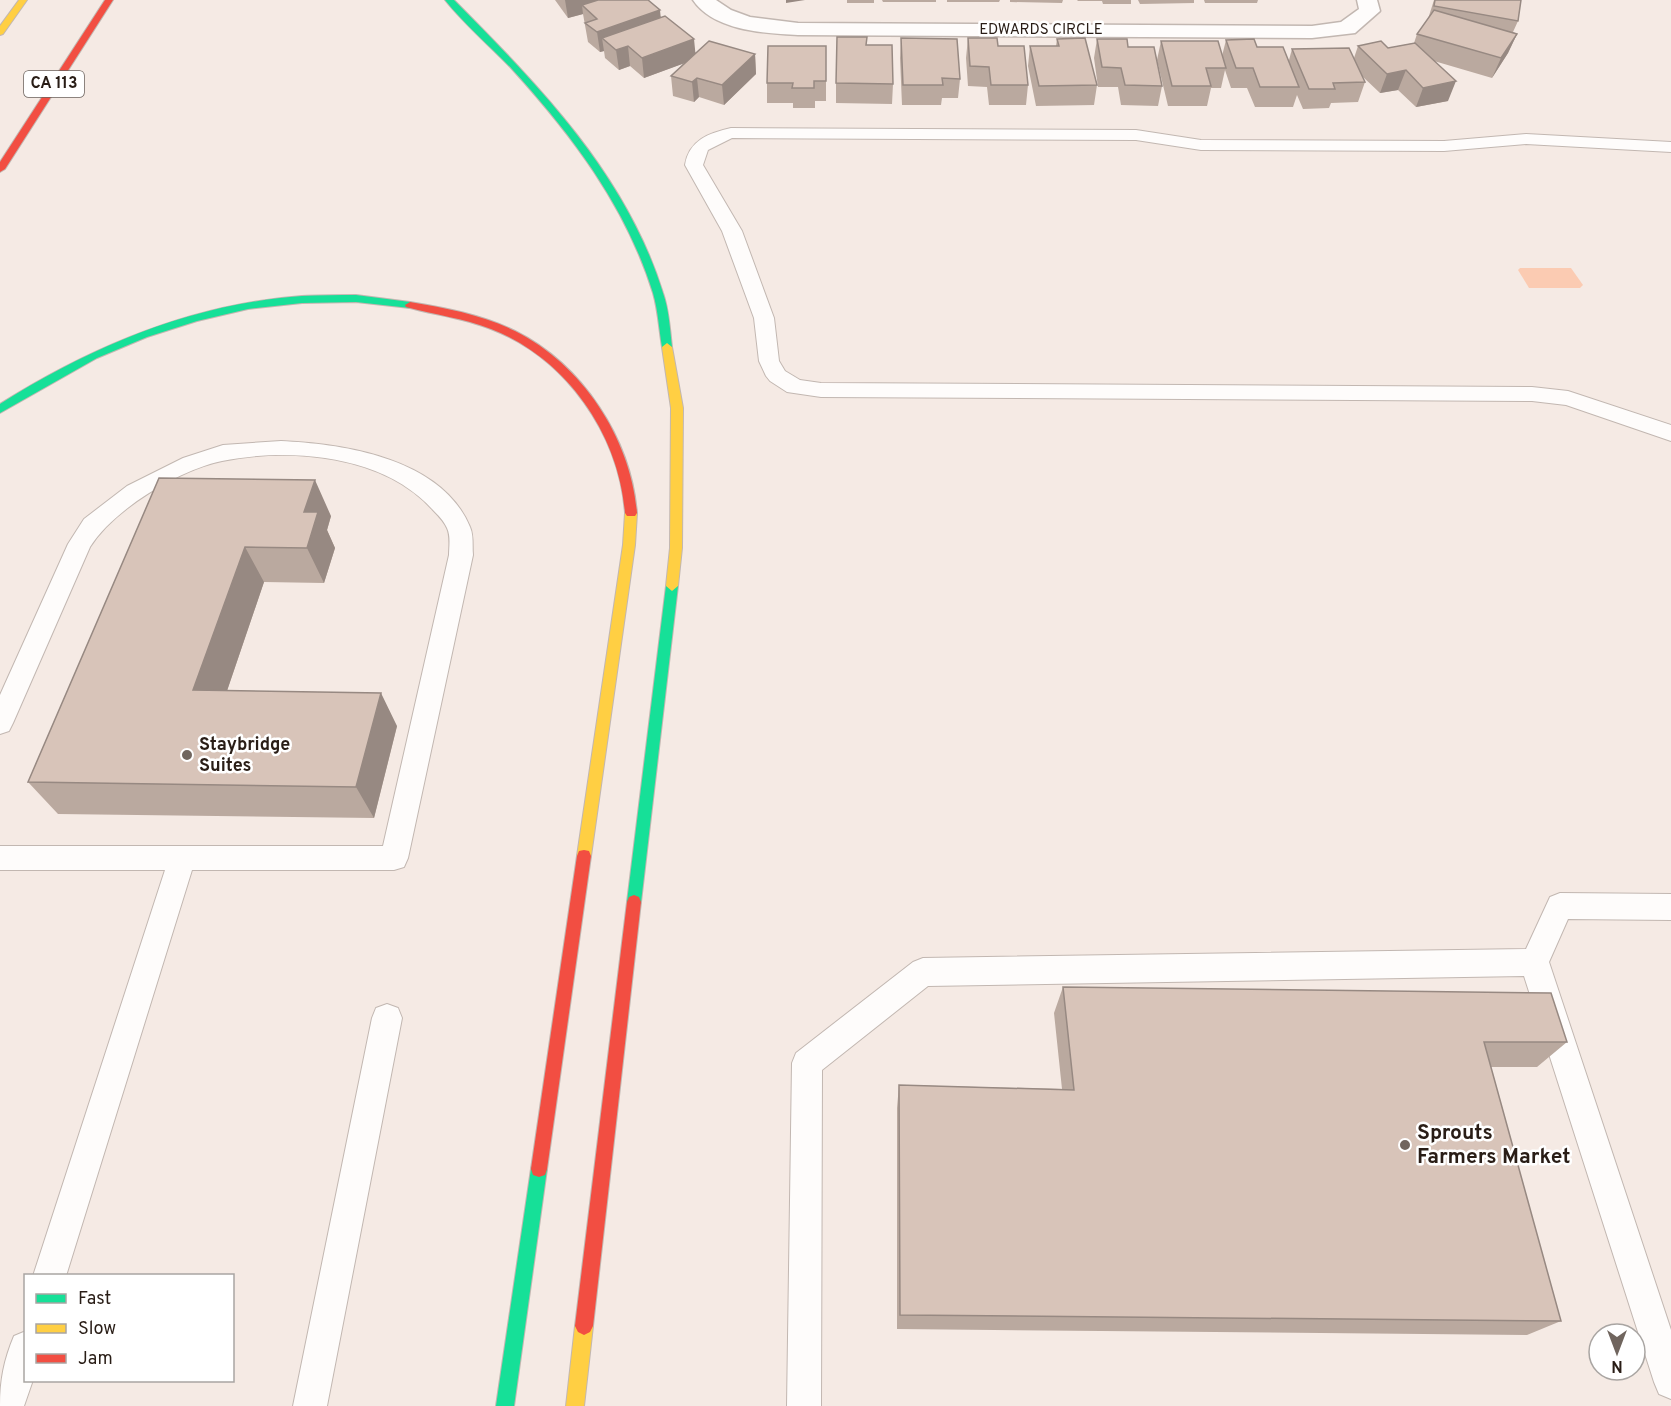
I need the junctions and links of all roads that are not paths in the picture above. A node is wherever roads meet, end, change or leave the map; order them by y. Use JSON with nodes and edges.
{"nodes":[{"id":1,"x":23,"y":0,"type":"edge"},
{"id":2,"x":109,"y":0,"type":"edge"},
{"id":3,"x":449,"y":0,"type":"edge"},
{"id":4,"x":703,"y":0,"type":"edge"},
{"id":5,"x":1367,"y":0,"type":"edge"},
{"id":6,"x":0,"y":33,"type":"edge"},
{"id":7,"x":1671,"y":147,"type":"edge"},
{"id":8,"x":0,"y":169,"type":"edge"},
{"id":9,"x":0,"y":409,"type":"edge"},
{"id":10,"x":1671,"y":433,"type":"edge"},
{"id":11,"x":0,"y":723,"type":"edge"},
{"id":12,"x":0,"y":858,"type":"edge"},
{"id":13,"x":182,"y":859,"type":"junction"},
{"id":14,"x":1671,"y":907,"type":"edge"},
{"id":15,"x":1534,"y":962,"type":"junction"},
{"id":16,"x":387,"y":1018,"type":"dead end"},
{"id":17,"x":49,"y":1274,"type":"edge"},
{"id":18,"x":24,"y":1354,"type":"edge"},
{"id":19,"x":1671,"y":1382,"type":"edge"},
{"id":20,"x":7,"y":1406,"type":"edge"},
{"id":21,"x":310,"y":1406,"type":"edge"},
{"id":22,"x":505,"y":1406,"type":"edge"},
{"id":23,"x":575,"y":1406,"type":"edge"},
{"id":24,"x":804,"y":1406,"type":"edge"}],
"edges":[{"from":1,"to":6,"type":"highway"},
{"from":2,"to":8,"type":"highway","number":"CA 113"},
{"from":3,"to":23,"type":"highway"},
{"from":4,"to":5,"type":"street","name":"EDWARDS CIRCLE"},
{"from":7,"to":10,"type":"lane"},
{"from":9,"to":22,"type":"highway"},
{"from":11,"to":13,"type":"lane"},
{"from":12,"to":13,"type":"lane"},
{"from":13,"to":17,"type":"lane"},
{"from":14,"to":15,"type":"lane"},
{"from":15,"to":19,"type":"lane"},
{"from":15,"to":24,"type":"lane"},
{"from":16,"to":21,"type":"lane"},
{"from":18,"to":20,"type":"lane"}]}
